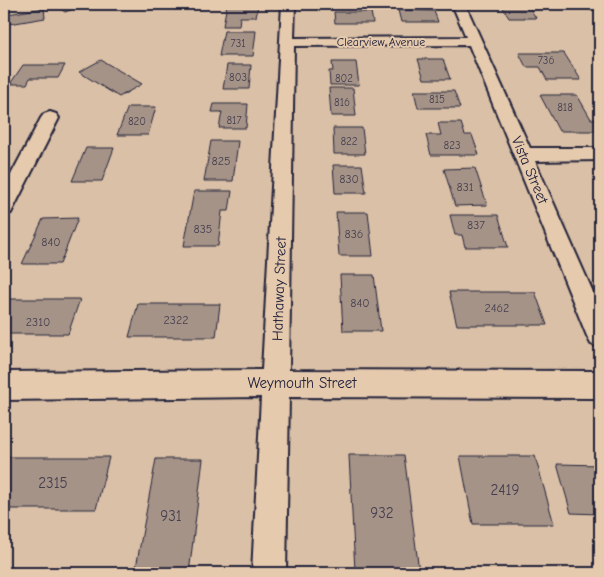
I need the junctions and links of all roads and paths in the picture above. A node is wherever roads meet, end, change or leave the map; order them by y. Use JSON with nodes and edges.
{"nodes":[{"id":1,"x":288,"y":4,"type":"edge"},
{"id":2,"x":459,"y":4,"type":"edge"},
{"id":3,"x":475,"y":41,"type":"junction"},
{"id":4,"x":287,"y":42,"type":"junction"},
{"id":5,"x":50,"y":118,"type":"dead end"},
{"id":6,"x":600,"y":154,"type":"edge"},
{"id":7,"x":524,"y":155,"type":"junction"},
{"id":8,"x":4,"y":207,"type":"edge"},
{"id":9,"x":600,"y":336,"type":"edge"},
{"id":10,"x":276,"y":382,"type":"junction"},
{"id":11,"x":600,"y":385,"type":"edge"},
{"id":12,"x":4,"y":386,"type":"edge"},
{"id":13,"x":269,"y":573,"type":"edge"}],
"edges":[{"from":1,"to":4,"type":"street","name":"Hathaway Street"},
{"from":2,"to":3,"type":"street","name":"Vista Street"},
{"from":3,"to":4,"type":"street","name":"Clearview Avenue"},
{"from":3,"to":7,"type":"street","name":"Vista Street"},
{"from":4,"to":10,"type":"street","name":"Hathaway Street"},
{"from":5,"to":8,"type":"street"},
{"from":6,"to":7,"type":"street"},
{"from":7,"to":9,"type":"street","name":"Vista Street"},
{"from":10,"to":11,"type":"street","name":"Weymouth Street"},
{"from":10,"to":12,"type":"street","name":"Weymouth Street"},
{"from":10,"to":13,"type":"street","name":"Hathaway Street"}]}
